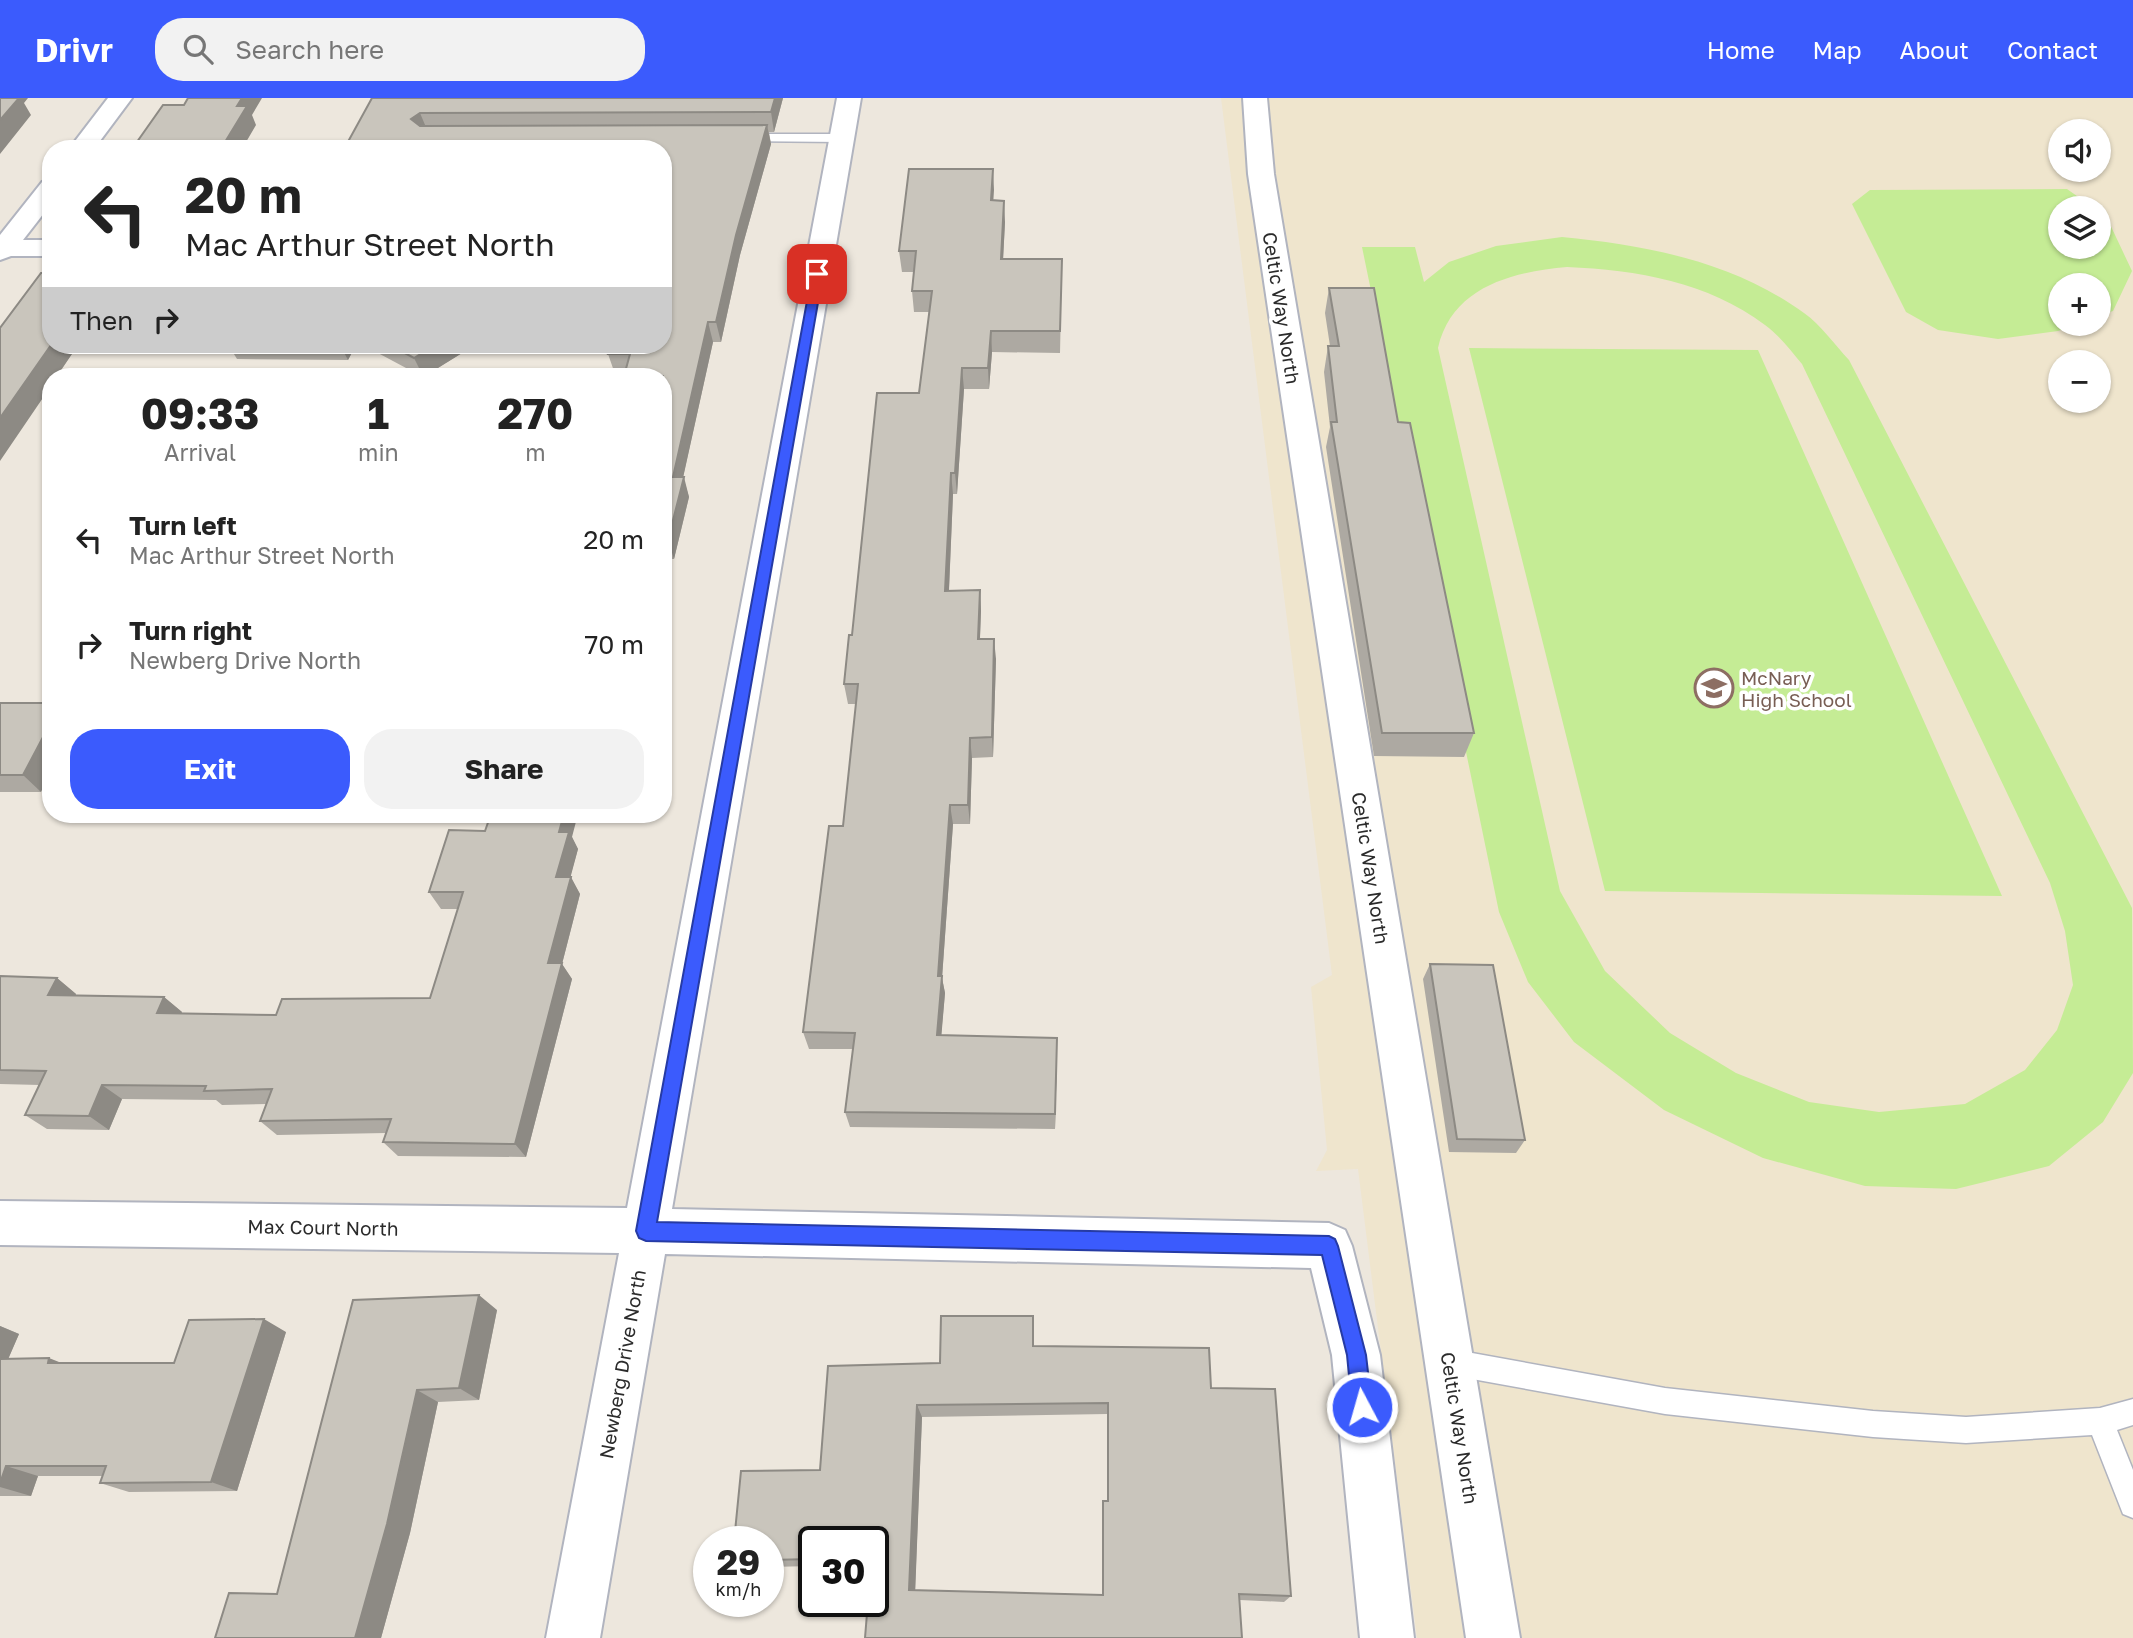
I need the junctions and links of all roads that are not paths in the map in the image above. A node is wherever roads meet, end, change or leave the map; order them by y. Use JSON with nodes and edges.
{"nodes":[{"id":1,"x":120,"y":98,"type":"edge"},
{"id":2,"x":849,"y":98,"type":"edge"},
{"id":3,"x":1255,"y":98,"type":"edge"},
{"id":4,"x":732,"y":138,"type":"edge"},
{"id":5,"x":842,"y":138,"type":"junction"},
{"id":6,"x":88,"y":140,"type":"edge"},
{"id":7,"x":42,"y":198,"type":"edge"},
{"id":8,"x":42,"y":248,"type":"edge"},
{"id":9,"x":1,"y":249,"type":"edge"},
{"id":10,"x":0,"y":1223,"type":"edge"},
{"id":11,"x":646,"y":1231,"type":"junction"},
{"id":12,"x":1450,"y":1362,"type":"junction"},
{"id":13,"x":2133,"y":1412,"type":"edge"},
{"id":14,"x":2100,"y":1421,"type":"junction"},
{"id":15,"x":2133,"y":1503,"type":"edge"},
{"id":16,"x":573,"y":1638,"type":"edge"},
{"id":17,"x":1387,"y":1638,"type":"edge"},
{"id":18,"x":1493,"y":1638,"type":"edge"}],
"edges":[{"from":1,"to":6,"type":"street"},
{"from":2,"to":5,"type":"street","name":"Newberg Drive North"},
{"from":3,"to":12,"type":"street","name":"Celtic Way North"},
{"from":4,"to":5,"type":"lane"},
{"from":5,"to":11,"type":"street","name":"Newberg Drive North"},
{"from":7,"to":9,"type":"street"},
{"from":8,"to":9,"type":"street"},
{"from":10,"to":11,"type":"street","name":"Max Court North"},
{"from":11,"to":16,"type":"street","name":"Newberg Drive North"},
{"from":11,"to":17,"type":"street","name":"Max Court North"},
{"from":12,"to":14,"type":"lane"},
{"from":12,"to":18,"type":"street","name":"Celtic Way North"},
{"from":13,"to":14,"type":"lane"},
{"from":14,"to":15,"type":"lane"}]}
